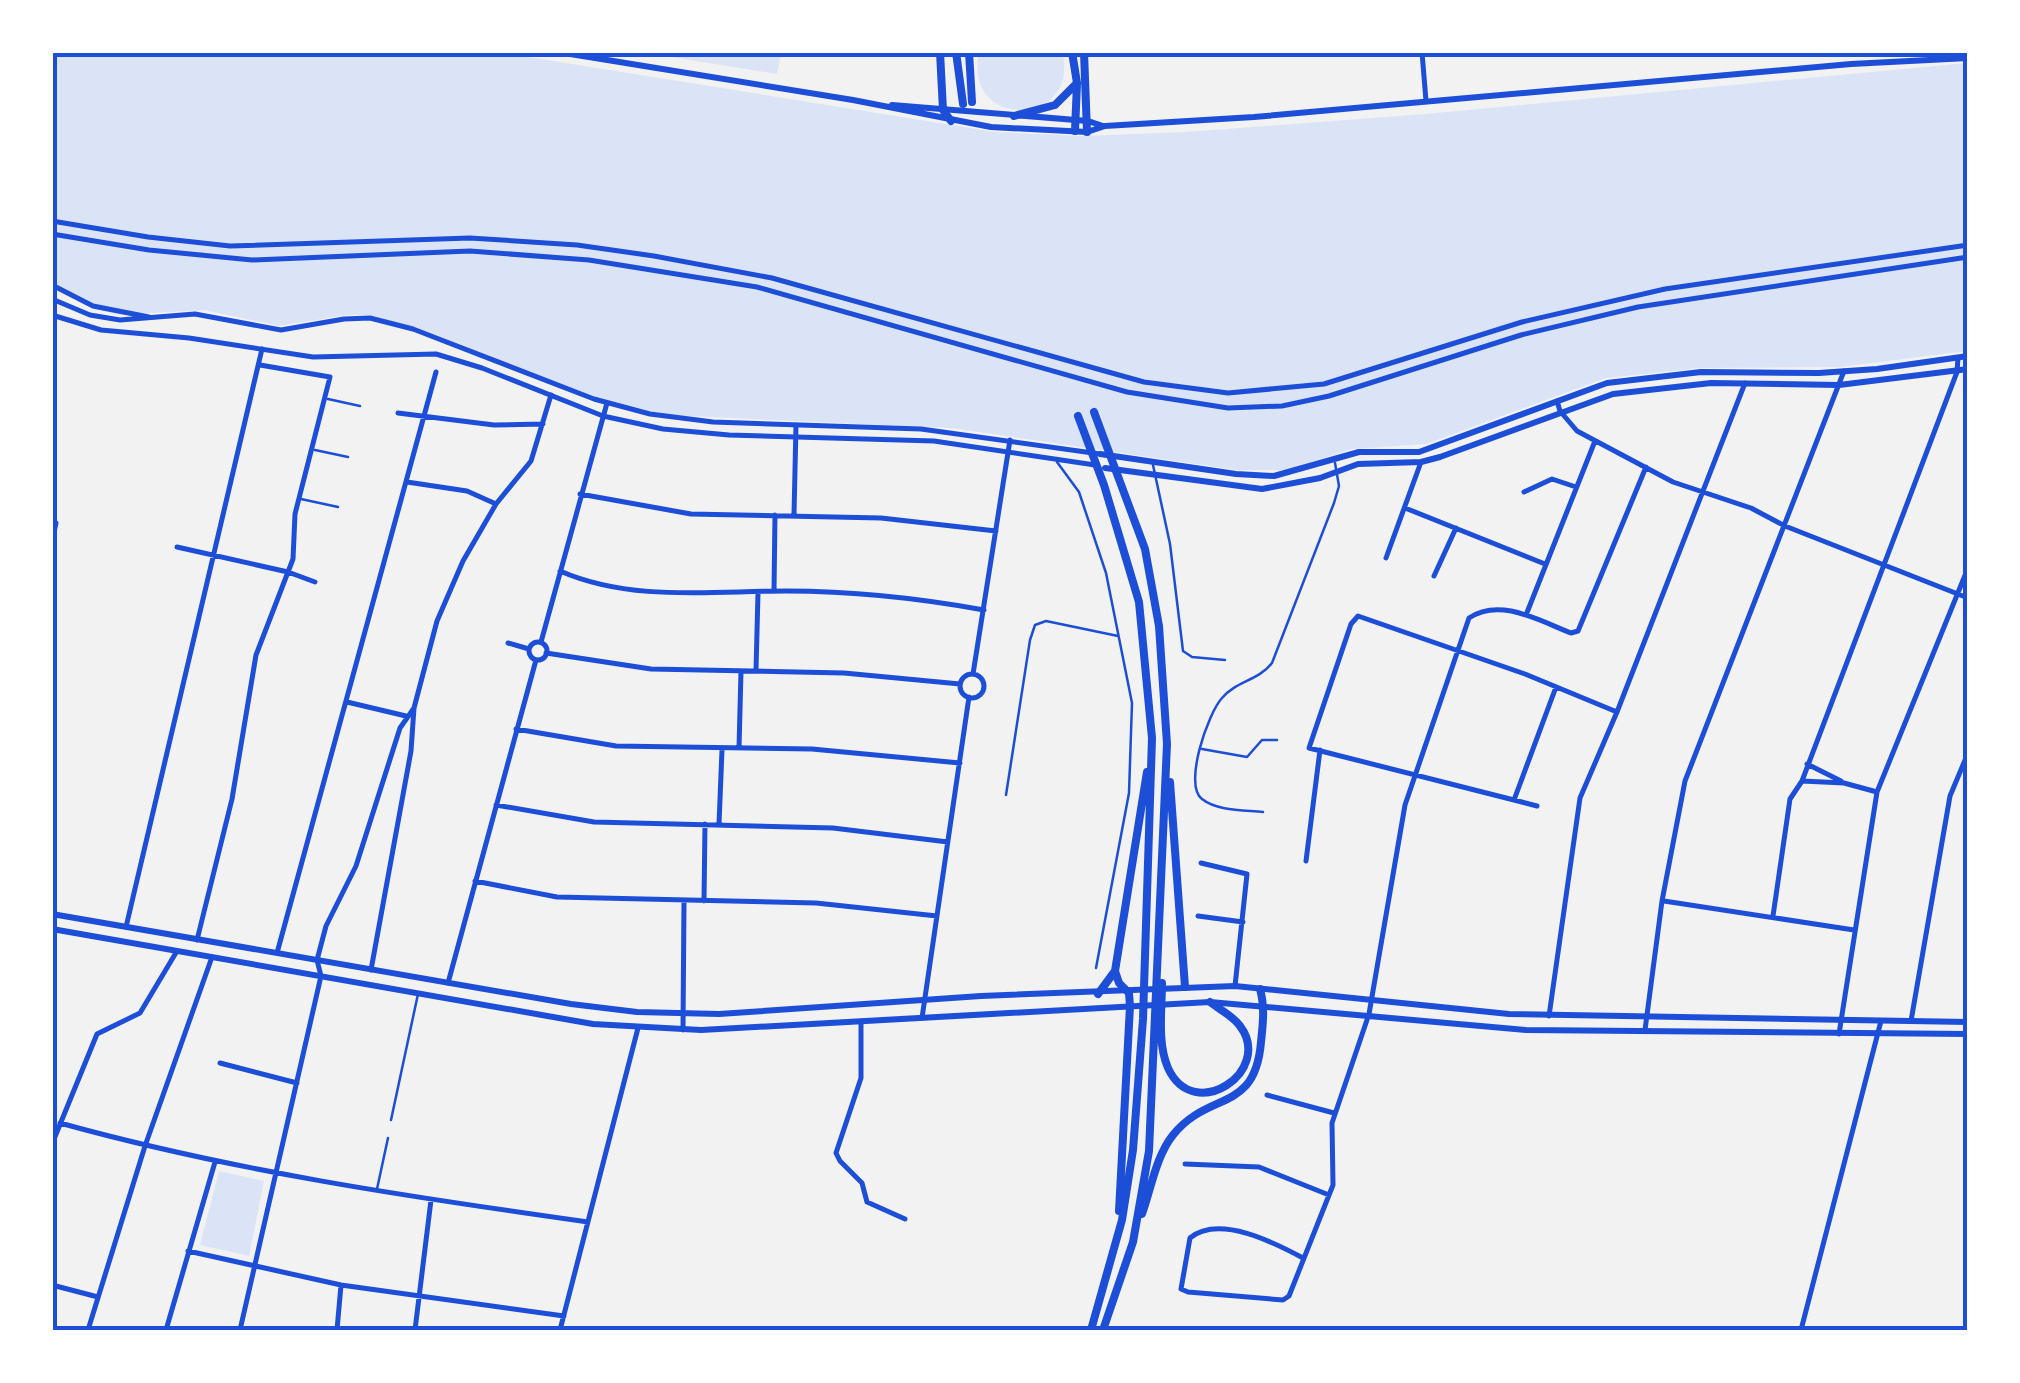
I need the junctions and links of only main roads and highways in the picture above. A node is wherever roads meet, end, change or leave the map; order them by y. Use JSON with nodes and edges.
{"nodes":[{"id":1,"x":940,"y":52,"type":"edge"},
{"id":2,"x":956,"y":52,"type":"edge"},
{"id":3,"x":971,"y":52,"type":"edge"},
{"id":4,"x":1072,"y":52,"type":"edge"},
{"id":5,"x":1084,"y":52,"type":"edge"},
{"id":6,"x":562,"y":53,"type":"edge"},
{"id":7,"x":1968,"y":58,"type":"edge"},
{"id":8,"x":1077,"y":83,"type":"junction"},
{"id":9,"x":852,"y":100,"type":"junction"},
{"id":10,"x":964,"y":106,"type":"junction"},
{"id":11,"x":943,"y":110,"type":"junction"},
{"id":12,"x":1014,"y":116,"type":"junction"},
{"id":13,"x":952,"y":121,"type":"junction"},
{"id":14,"x":1076,"y":121,"type":"junction"},
{"id":15,"x":1088,"y":121,"type":"junction"},
{"id":16,"x":1104,"y":126,"type":"junction"},
{"id":17,"x":1075,"y":131,"type":"junction"},
{"id":18,"x":1088,"y":132,"type":"junction"},
{"id":19,"x":1968,"y":356,"type":"edge"},
{"id":20,"x":1968,"y":369,"type":"edge"},
{"id":21,"x":1094,"y":412,"type":"dead end"},
{"id":22,"x":1078,"y":416,"type":"dead end"},
{"id":23,"x":1100,"y":454,"type":"road end"},
{"id":24,"x":1105,"y":468,"type":"road end"},
{"id":25,"x":1152,"y":738,"type":"junction"},
{"id":26,"x":1167,"y":744,"type":"junction"},
{"id":27,"x":52,"y":914,"type":"edge"},
{"id":28,"x":66,"y":916,"type":"junction"},
{"id":29,"x":1160,"y":928,"type":"junction"},
{"id":30,"x":52,"y":929,"type":"edge"},
{"id":31,"x":63,"y":930,"type":"junction"},
{"id":32,"x":146,"y":930,"type":"junction"},
{"id":33,"x":144,"y":944,"type":"junction"},
{"id":34,"x":1116,"y":972,"type":"junction"},
{"id":35,"x":1186,"y":987,"type":"junction"},
{"id":36,"x":1260,"y":988,"type":"junction"},
{"id":37,"x":1129,"y":993,"type":"junction"},
{"id":38,"x":1098,"y":994,"type":"junction"},
{"id":39,"x":1021,"y":996,"type":"junction"},
{"id":40,"x":1210,"y":1002,"type":"junction"},
{"id":41,"x":1264,"y":1004,"type":"junction"},
{"id":42,"x":1130,"y":1006,"type":"junction"},
{"id":43,"x":1022,"y":1011,"type":"junction"},
{"id":44,"x":1478,"y":1011,"type":"junction"},
{"id":45,"x":1968,"y":1022,"type":"edge"},
{"id":46,"x":1476,"y":1025,"type":"junction"},
{"id":47,"x":1968,"y":1034,"type":"edge"},
{"id":48,"x":1116,"y":1240,"type":"junction"},
{"id":49,"x":1133,"y":1242,"type":"junction"},
{"id":50,"x":1090,"y":1330,"type":"edge"},
{"id":51,"x":1103,"y":1330,"type":"edge"}],
"edges":[{"from":1,"to":11,"type":"main road"},
{"from":2,"to":10,"type":"main road"},
{"from":3,"to":10,"type":"main road"},
{"from":4,"to":8,"type":"main road"},
{"from":5,"to":15,"type":"main road"},
{"from":6,"to":9,"type":"main road"},
{"from":7,"to":16,"type":"main road"},
{"from":8,"to":12,"type":"main road"},
{"from":8,"to":14,"type":"main road"},
{"from":9,"to":11,"type":"main road"},
{"from":9,"to":13,"type":"main road"},
{"from":10,"to":11,"type":"main road"},
{"from":10,"to":12,"type":"main road"},
{"from":11,"to":13,"type":"main road"},
{"from":12,"to":14,"type":"main road"},
{"from":13,"to":17,"type":"main road"},
{"from":14,"to":15,"type":"main road"},
{"from":14,"to":17,"type":"main road"},
{"from":15,"to":16,"type":"main road"},
{"from":15,"to":18,"type":"main road"},
{"from":16,"to":18,"type":"main road"},
{"from":17,"to":18,"type":"main road"},
{"from":19,"to":23,"type":"main road"},
{"from":20,"to":24,"type":"main road"},
{"from":21,"to":26,"type":"main road"},
{"from":22,"to":25,"type":"main road"},
{"from":25,"to":34,"type":"main road"},
{"from":25,"to":48,"type":"main road"},
{"from":26,"to":29,"type":"main road"},
{"from":26,"to":35,"type":"main road"},
{"from":27,"to":28,"type":"main road"},
{"from":28,"to":31,"type":"main road"},
{"from":28,"to":32,"type":"main road"},
{"from":29,"to":40,"type":"main road"},
{"from":29,"to":49,"type":"main road"},
{"from":30,"to":31,"type":"main road"},
{"from":31,"to":33,"type":"main road"},
{"from":32,"to":33,"type":"main road"},
{"from":32,"to":39,"type":"main road"},
{"from":33,"to":43,"type":"main road"},
{"from":34,"to":37,"type":"main road"},
{"from":34,"to":38,"type":"main road"},
{"from":35,"to":36,"type":"main road"},
{"from":35,"to":37,"type":"main road"},
{"from":36,"to":41,"type":"main road"},
{"from":36,"to":44,"type":"main road"},
{"from":37,"to":38,"type":"main road"},
{"from":37,"to":42,"type":"main road"},
{"from":38,"to":39,"type":"main road"},
{"from":39,"to":43,"type":"main road"},
{"from":40,"to":41,"type":"main road"},
{"from":40,"to":42,"type":"main road"},
{"from":41,"to":46,"type":"main road"},
{"from":41,"to":49,"type":"main road"},
{"from":42,"to":43,"type":"main road"},
{"from":42,"to":48,"type":"main road"},
{"from":44,"to":45,"type":"main road"},
{"from":44,"to":46,"type":"main road"},
{"from":46,"to":47,"type":"main road"},
{"from":48,"to":50,"type":"main road"},
{"from":49,"to":51,"type":"main road"}]}
